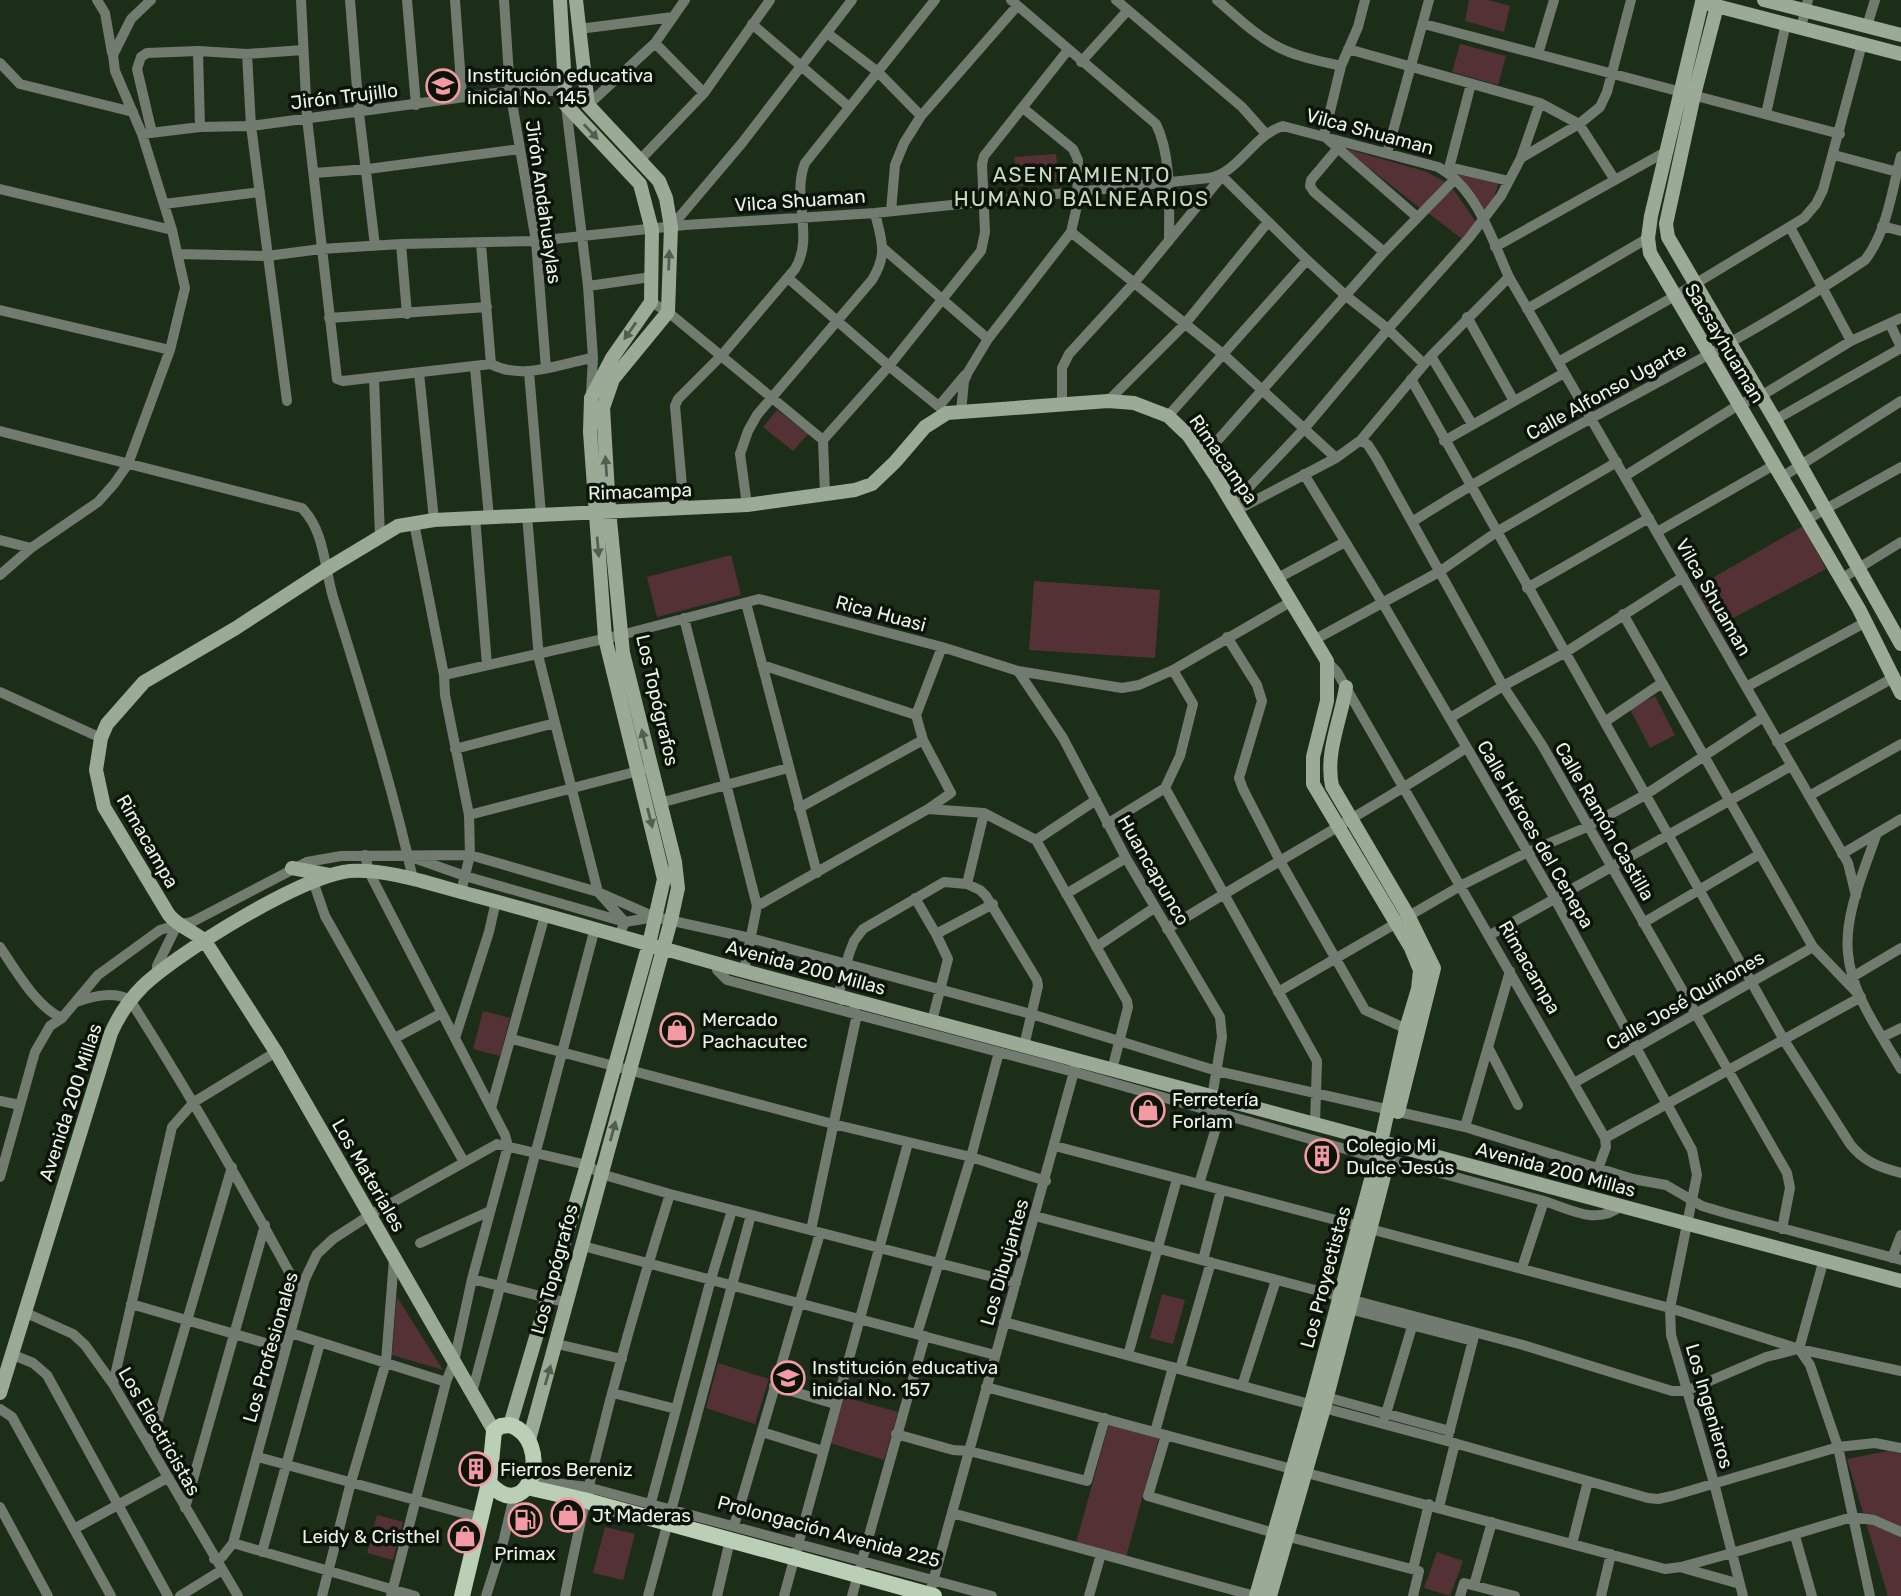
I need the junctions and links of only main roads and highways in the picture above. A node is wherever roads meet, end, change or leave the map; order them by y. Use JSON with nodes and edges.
{"nodes":[{"id":1,"x":560,"y":0,"type":"edge"},
{"id":2,"x":576,"y":0,"type":"edge"},
{"id":3,"x":1764,"y":0,"type":"edge"},
{"id":4,"x":1704,"y":3,"type":"edge"},
{"id":5,"x":1807,"y":5,"type":"edge"},
{"id":6,"x":1901,"y":35,"type":"edge"},
{"id":7,"x":1901,"y":54,"type":"edge"},
{"id":8,"x":1687,"y":94,"type":"junction"},
{"id":9,"x":602,"y":511,"type":"junction"},
{"id":10,"x":1901,"y":646,"type":"edge"},
{"id":11,"x":1327,"y":661,"type":"joint"},
{"id":12,"x":1346,"y":687,"type":"road end"},
{"id":13,"x":1901,"y":693,"type":"edge"},
{"id":14,"x":645,"y":769,"type":"junction"},
{"id":15,"x":292,"y":868,"type":"road end"},
{"id":16,"x":330,"y":875,"type":"junction"},
{"id":17,"x":1403,"y":921,"type":"junction"},
{"id":18,"x":205,"y":942,"type":"junction"},
{"id":19,"x":656,"y":946,"type":"junction"},
{"id":20,"x":1385,"y":1151,"type":"junction"},
{"id":21,"x":1901,"y":1281,"type":"edge"},
{"id":22,"x":0,"y":1393,"type":"edge"},
{"id":23,"x":510,"y":1425,"type":"junction"},
{"id":24,"x":494,"y":1431,"type":"junction"},
{"id":25,"x":529,"y":1440,"type":"junction"},
{"id":26,"x":489,"y":1483,"type":"junction"},
{"id":27,"x":521,"y":1492,"type":"junction"},
{"id":28,"x":481,"y":1518,"type":"junction"},
{"id":29,"x":1280,"y":1534,"type":"junction"},
{"id":30,"x":931,"y":1592,"type":"edge"},
{"id":31,"x":462,"y":1596,"type":"edge"},
{"id":32,"x":1255,"y":1596,"type":"edge"},
{"id":33,"x":1270,"y":1596,"type":"edge"}],
"edges":[{"from":1,"to":9,"type":"main road","name":"Los Topógrafos","one_way":true},
{"from":9,"to":2,"type":"main road","name":"Los Topógrafos","one_way":true},
{"from":3,"to":5,"type":"main road"},
{"from":4,"to":7,"type":"main road"},
{"from":4,"to":8,"type":"main road"},
{"from":5,"to":6,"type":"main road"},
{"from":8,"to":10,"type":"main road"},
{"from":8,"to":13,"type":"main road","name":"Sacsayhuaman"},
{"from":9,"to":11,"type":"main road","name":"Rimacampa"},
{"from":14,"to":9,"type":"main road","name":"Los Topógrafos","one_way":true},
{"from":9,"to":14,"type":"main road","name":"Los Topógrafos","one_way":true},
{"from":9,"to":18,"type":"main road","name":"Rimacampa"},
{"from":11,"to":17,"type":"main road","name":"Los Proyectistas"},
{"from":12,"to":17,"type":"main road"},
{"from":14,"to":19,"type":"main road","name":"Los Topógrafos","one_way":true},
{"from":14,"to":19,"type":"main road","name":"Los Topógrafos"},
{"from":15,"to":16,"type":"main road"},
{"from":16,"to":18,"type":"main road","name":"Avenida 200 Millas"},
{"from":16,"to":19,"type":"main road","name":"Avenida 200 Millas"},
{"from":17,"to":20,"type":"main road","name":"Los Proyectistas"},
{"from":18,"to":22,"type":"main road","name":"Avenida 200 Millas"},
{"from":18,"to":24,"type":"main road","name":"Los Materiales"},
{"from":19,"to":20,"type":"main road","name":"Avenida 200 Millas"},
{"from":19,"to":23,"type":"main road","name":"Los Topógrafos"},
{"from":25,"to":19,"type":"main road","name":"Los Topógrafos","one_way":true},
{"from":20,"to":21,"type":"main road","name":"Avenida 200 Millas"},
{"from":20,"to":29,"type":"main road","name":"Los Proyectistas"},
{"from":23,"to":24,"type":"main road"},
{"from":23,"to":25,"type":"main road"},
{"from":24,"to":26,"type":"main road"},
{"from":25,"to":27,"type":"main road"},
{"from":26,"to":27,"type":"main road"},
{"from":26,"to":28,"type":"main road"},
{"from":27,"to":28,"type":"main road"},
{"from":27,"to":30,"type":"main road","name":"Prolongación Avenida 225"},
{"from":28,"to":31,"type":"main road"},
{"from":29,"to":32,"type":"main road","name":"Los Proyectistas"},
{"from":29,"to":33,"type":"main road"}]}
